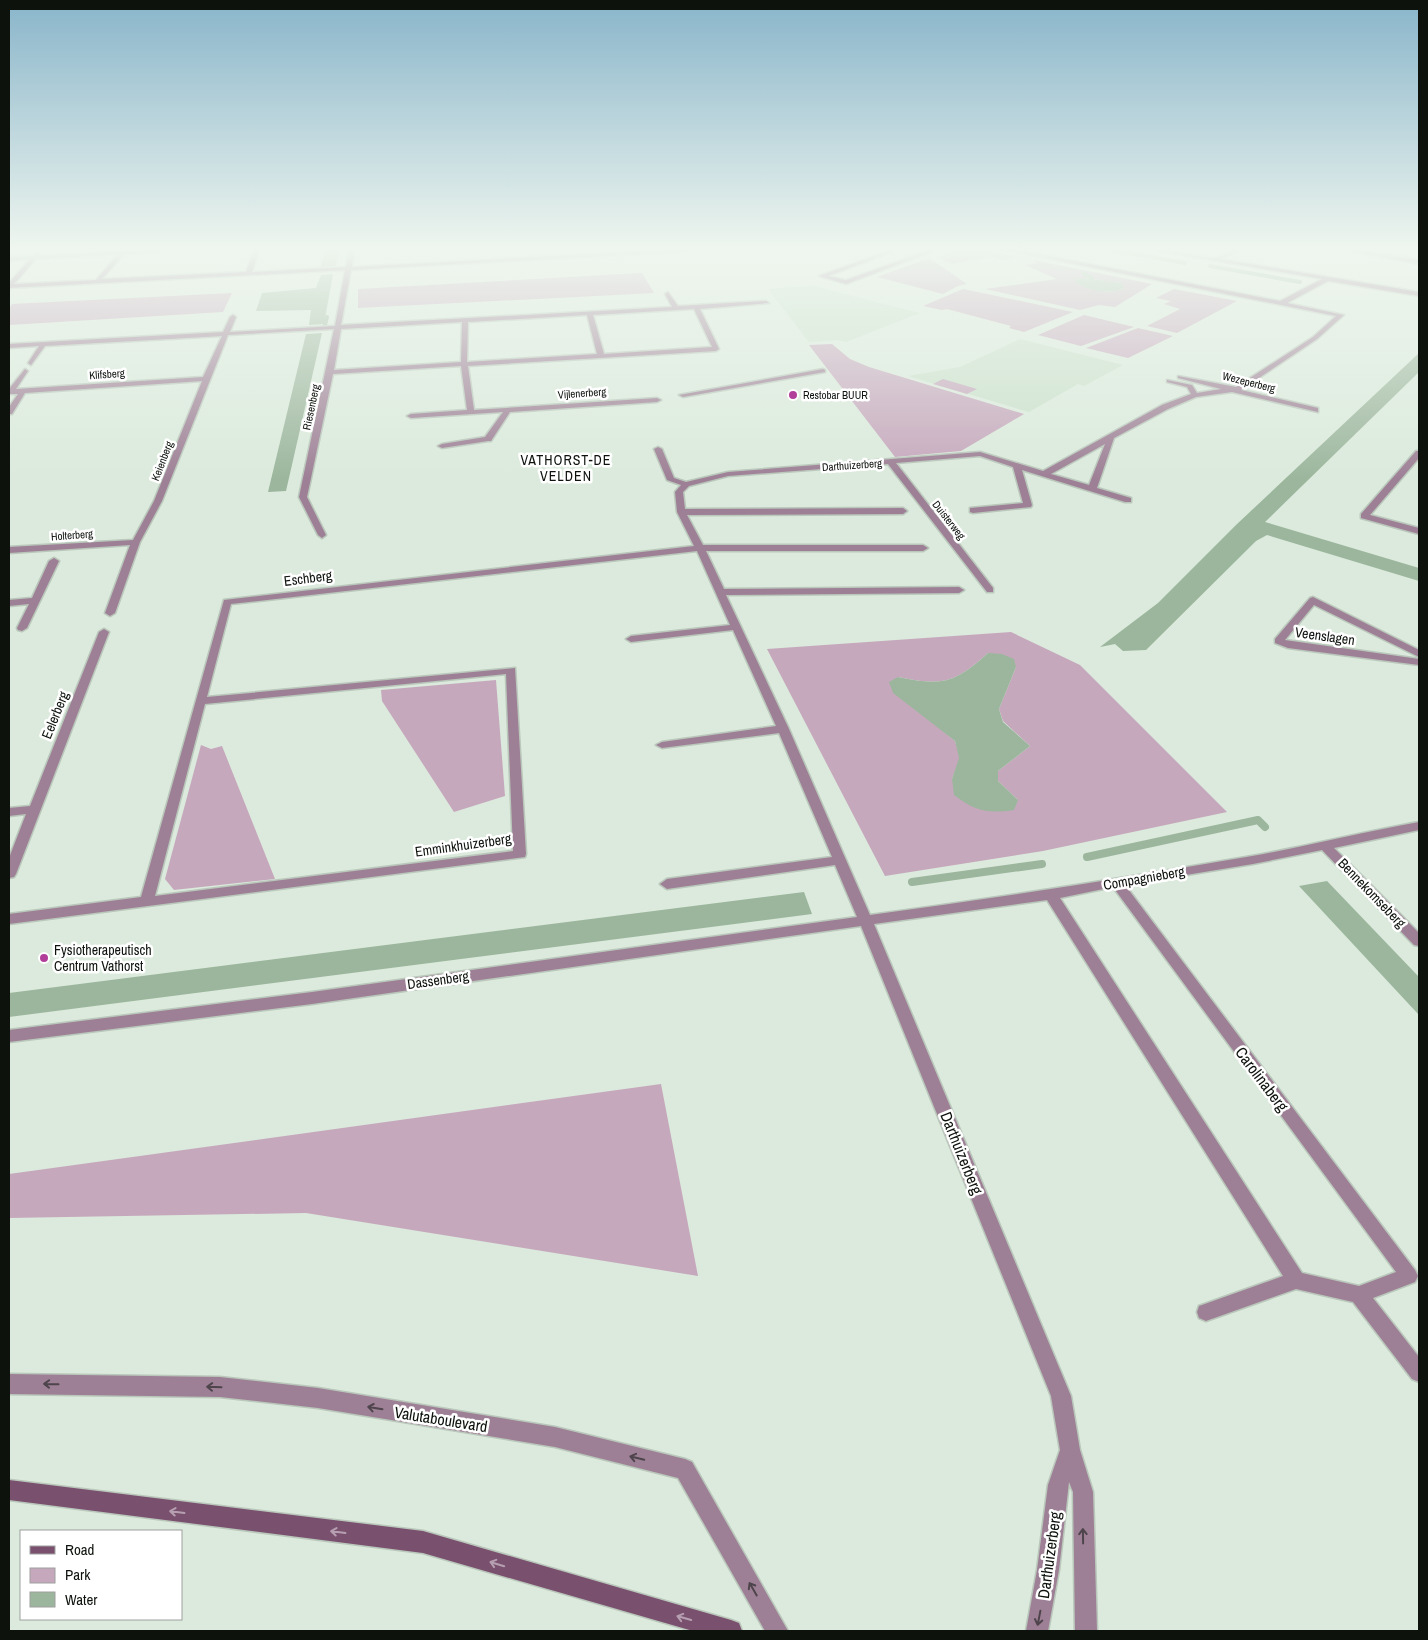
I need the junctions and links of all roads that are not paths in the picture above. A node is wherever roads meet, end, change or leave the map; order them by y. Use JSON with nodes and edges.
{"nodes":[{"id":1,"x":229,"y":326,"type":"edge"},
{"id":2,"x":378,"y":326,"type":"edge"},
{"id":3,"x":466,"y":326,"type":"edge"},
{"id":4,"x":593,"y":326,"type":"edge"},
{"id":5,"x":705,"y":326,"type":"edge"},
{"id":6,"x":1329,"y":326,"type":"edge"},
{"id":7,"x":339,"y":328,"type":"junction"},
{"id":8,"x":226,"y":334,"type":"junction"},
{"id":9,"x":44,"y":344,"type":"junction"},
{"id":10,"x":9,"y":346,"type":"edge"},
{"id":11,"x":601,"y":355,"type":"junction"},
{"id":12,"x":30,"y":363,"type":"dead end"},
{"id":13,"x":464,"y":364,"type":"junction"},
{"id":14,"x":25,"y":371,"type":"dead end"},
{"id":15,"x":823,"y":371,"type":"dead end"},
{"id":16,"x":330,"y":372,"type":"junction"},
{"id":17,"x":1178,"y":376,"type":"dead end"},
{"id":18,"x":206,"y":379,"type":"junction"},
{"id":19,"x":1169,"y":381,"type":"dead end"},
{"id":20,"x":1232,"y":389,"type":"junction"},
{"id":21,"x":10,"y":391,"type":"edge"},
{"id":22,"x":23,"y":391,"type":"junction"},
{"id":23,"x":683,"y":395,"type":"dead end"},
{"id":24,"x":1195,"y":395,"type":"junction"},
{"id":25,"x":657,"y":400,"type":"dead end"},
{"id":26,"x":508,"y":410,"type":"junction"},
{"id":27,"x":1315,"y":410,"type":"dead end"},
{"id":28,"x":9,"y":412,"type":"edge"},
{"id":29,"x":471,"y":412,"type":"junction"},
{"id":30,"x":411,"y":416,"type":"dead end"},
{"id":31,"x":1111,"y":437,"type":"junction"},
{"id":32,"x":442,"y":446,"type":"dead end"},
{"id":33,"x":658,"y":449,"type":"dead end"},
{"id":34,"x":1419,"y":453,"type":"edge"},
{"id":35,"x":891,"y":462,"type":"junction"},
{"id":36,"x":1017,"y":466,"type":"junction"},
{"id":37,"x":1044,"y":474,"type":"junction"},
{"id":38,"x":686,"y":484,"type":"junction"},
{"id":39,"x":1092,"y":489,"type":"junction"},
{"id":40,"x":1128,"y":500,"type":"dead end"},
{"id":41,"x":973,"y":510,"type":"dead end"},
{"id":42,"x":903,"y":511,"type":"dead end"},
{"id":43,"x":681,"y":512,"type":"junction"},
{"id":44,"x":1419,"y":531,"type":"edge"},
{"id":45,"x":322,"y":535,"type":"dead end"},
{"id":46,"x":136,"y":542,"type":"junction"},
{"id":47,"x":700,"y":548,"type":"junction"},
{"id":48,"x":923,"y":548,"type":"dead end"},
{"id":49,"x":9,"y":550,"type":"edge"},
{"id":50,"x":54,"y":561,"type":"dead end"},
{"id":51,"x":959,"y":590,"type":"dead end"},
{"id":52,"x":990,"y":590,"type":"dead end"},
{"id":53,"x":720,"y":592,"type":"junction"},
{"id":54,"x":36,"y":600,"type":"junction"},
{"id":55,"x":9,"y":603,"type":"edge"},
{"id":56,"x":110,"y":613,"type":"dead end"},
{"id":57,"x":736,"y":627,"type":"junction"},
{"id":58,"x":22,"y":628,"type":"dead end"},
{"id":59,"x":104,"y":632,"type":"dead end"},
{"id":60,"x":631,"y":639,"type":"dead end"},
{"id":61,"x":1419,"y":654,"type":"edge"},
{"id":62,"x":1419,"y":662,"type":"edge"},
{"id":63,"x":201,"y":701,"type":"junction"},
{"id":64,"x":783,"y":730,"type":"junction"},
{"id":65,"x":662,"y":745,"type":"dead end"},
{"id":66,"x":34,"y":809,"type":"junction"},
{"id":67,"x":9,"y":812,"type":"edge"},
{"id":68,"x":1419,"y":826,"type":"edge"},
{"id":69,"x":1324,"y":845,"type":"junction"},
{"id":70,"x":839,"y":860,"type":"junction"},
{"id":71,"x":9,"y":874,"type":"edge"},
{"id":72,"x":1116,"y":882,"type":"junction"},
{"id":73,"x":667,"y":884,"type":"dead end"},
{"id":74,"x":1051,"y":895,"type":"junction"},
{"id":75,"x":147,"y":901,"type":"junction"},
{"id":76,"x":9,"y":919,"type":"edge"},
{"id":77,"x":866,"y":921,"type":"junction"},
{"id":78,"x":1419,"y":941,"type":"edge"},
{"id":79,"x":9,"y":1036,"type":"edge"},
{"id":80,"x":1414,"y":1274,"type":"edge"},
{"id":81,"x":1296,"y":1280,"type":"junction"},
{"id":82,"x":1360,"y":1295,"type":"junction"},
{"id":83,"x":1206,"y":1312,"type":"dead end"},
{"id":84,"x":1419,"y":1372,"type":"edge"},
{"id":85,"x":9,"y":1384,"type":"edge"},
{"id":86,"x":1070,"y":1450,"type":"junction"},
{"id":87,"x":9,"y":1490,"type":"edge"},
{"id":88,"x":731,"y":1631,"type":"edge"},
{"id":89,"x":777,"y":1631,"type":"edge"},
{"id":90,"x":1037,"y":1631,"type":"edge"},
{"id":91,"x":1086,"y":1631,"type":"edge"}],
"edges":[{"from":1,"to":8,"type":"street","name":"Keienberg"},
{"from":2,"to":7,"type":"street"},
{"from":3,"to":13,"type":"street"},
{"from":4,"to":11,"type":"street"},
{"from":5,"to":11,"type":"street"},
{"from":6,"to":20,"type":"street"},
{"from":7,"to":8,"type":"street"},
{"from":7,"to":16,"type":"street","name":"Riesenberg"},
{"from":8,"to":9,"type":"street"},
{"from":8,"to":18,"type":"street","name":"Keienberg"},
{"from":9,"to":10,"type":"street"},
{"from":9,"to":12,"type":"street"},
{"from":11,"to":13,"type":"street"},
{"from":13,"to":16,"type":"street"},
{"from":13,"to":29,"type":"street"},
{"from":14,"to":21,"type":"street"},
{"from":15,"to":23,"type":"street"},
{"from":16,"to":45,"type":"street","name":"Riesenberg"},
{"from":17,"to":20,"type":"street","name":"Wezeperberg"},
{"from":18,"to":22,"type":"street","name":"Klifsberg"},
{"from":18,"to":46,"type":"street","name":"Keienberg"},
{"from":19,"to":24,"type":"street"},
{"from":20,"to":24,"type":"street"},
{"from":20,"to":27,"type":"street","name":"Wezeperberg"},
{"from":21,"to":22,"type":"street","name":"Klifsberg"},
{"from":22,"to":28,"type":"street"},
{"from":24,"to":31,"type":"street"},
{"from":25,"to":26,"type":"street","name":"Vijlenerberg"},
{"from":26,"to":29,"type":"street","name":"Vijlenerberg"},
{"from":26,"to":32,"type":"street"},
{"from":29,"to":30,"type":"street","name":"Vijlenerberg"},
{"from":31,"to":37,"type":"street"},
{"from":31,"to":39,"type":"street"},
{"from":33,"to":38,"type":"street"},
{"from":34,"to":44,"type":"street"},
{"from":35,"to":36,"type":"street","name":"Darthuizerberg"},
{"from":35,"to":38,"type":"street","name":"Darthuizerberg"},
{"from":35,"to":52,"type":"street","name":"Duisterweg"},
{"from":36,"to":37,"type":"street","name":"Darthuizerberg"},
{"from":36,"to":41,"type":"street"},
{"from":37,"to":39,"type":"street","name":"Darthuizerberg"},
{"from":38,"to":43,"type":"street"},
{"from":39,"to":40,"type":"street","name":"Darthuizerberg"},
{"from":42,"to":43,"type":"street"},
{"from":43,"to":47,"type":"street","name":"Darthuizerberg"},
{"from":46,"to":49,"type":"street","name":"Holterberg"},
{"from":46,"to":56,"type":"street","name":"Keienberg"},
{"from":47,"to":48,"type":"street"},
{"from":47,"to":53,"type":"street","name":"Darthuizerberg"},
{"from":47,"to":63,"type":"street","name":"Eschberg"},
{"from":50,"to":54,"type":"street"},
{"from":51,"to":53,"type":"street"},
{"from":53,"to":57,"type":"street","name":"Darthuizerberg"},
{"from":54,"to":55,"type":"street"},
{"from":54,"to":58,"type":"street"},
{"from":57,"to":60,"type":"street"},
{"from":57,"to":64,"type":"street","name":"Darthuizerberg"},
{"from":59,"to":66,"type":"street","name":"Eelerberg"},
{"from":61,"to":62,"type":"street","name":"Veenslagen"},
{"from":63,"to":75,"type":"street","name":"Eschberg"},
{"from":63,"to":75,"type":"street","name":"Emminkhuizerberg"},
{"from":64,"to":65,"type":"street"},
{"from":64,"to":70,"type":"street","name":"Darthuizerberg"},
{"from":66,"to":67,"type":"street"},
{"from":66,"to":71,"type":"street","name":"Eelerberg"},
{"from":68,"to":69,"type":"street","name":"Compagnieberg"},
{"from":69,"to":72,"type":"street","name":"Compagnieberg"},
{"from":69,"to":78,"type":"street","name":"Bennekomseberg"},
{"from":70,"to":73,"type":"street"},
{"from":70,"to":77,"type":"street","name":"Darthuizerberg"},
{"from":72,"to":74,"type":"street","name":"Compagnieberg"},
{"from":72,"to":80,"type":"street","name":"Carolinaberg"},
{"from":74,"to":77,"type":"street","name":"Compagnieberg"},
{"from":74,"to":81,"type":"street"},
{"from":75,"to":76,"type":"street","name":"Emminkhuizerberg"},
{"from":77,"to":79,"type":"street","name":"Dassenberg"},
{"from":77,"to":86,"type":"street","name":"Darthuizerberg"},
{"from":80,"to":82,"type":"street","name":"Carolinaberg"},
{"from":81,"to":82,"type":"street"},
{"from":81,"to":83,"type":"street"},
{"from":82,"to":84,"type":"street"},
{"from":89,"to":85,"type":"street","name":"Valutaboulevard","one_way":true},
{"from":86,"to":90,"type":"street","name":"Darthuizerberg","one_way":true},
{"from":91,"to":86,"type":"street","name":"Darthuizerberg","one_way":true},
{"from":88,"to":87,"type":"main road","one_way":true}]}
